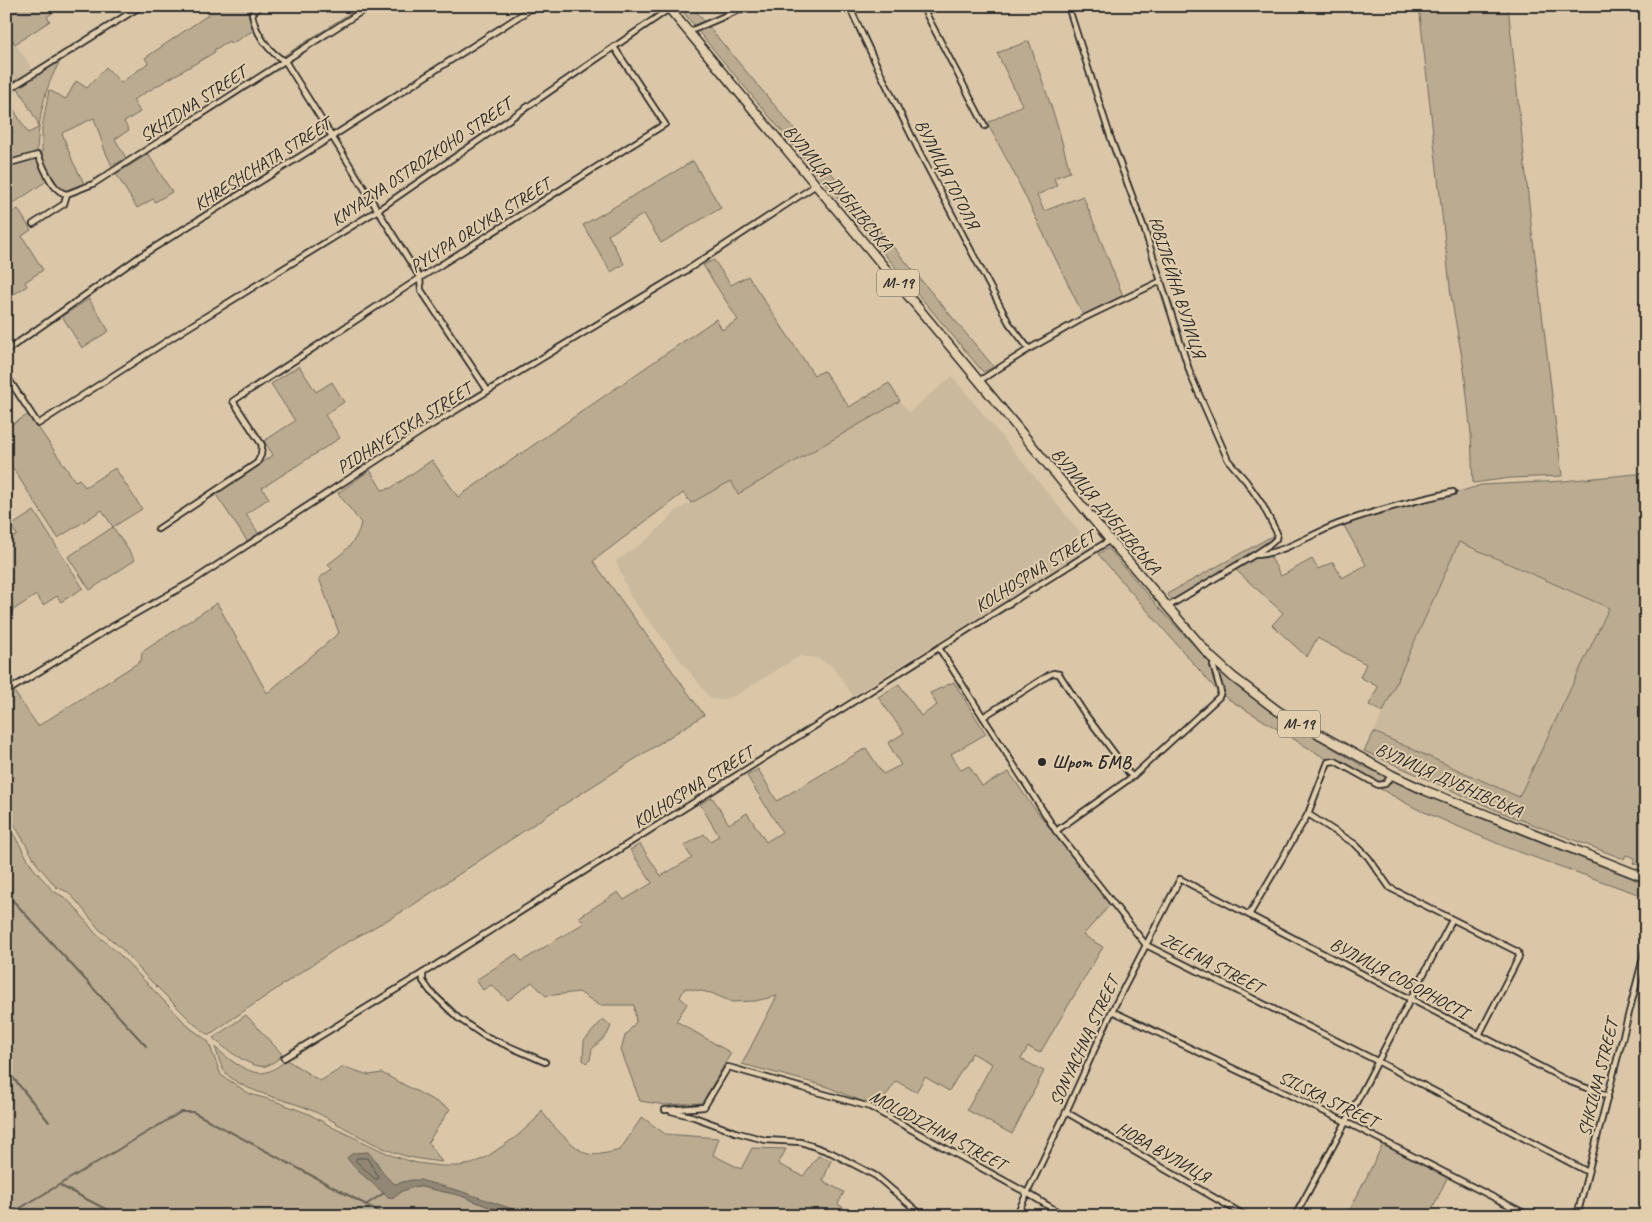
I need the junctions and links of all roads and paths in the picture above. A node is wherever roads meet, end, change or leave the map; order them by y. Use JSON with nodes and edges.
{"nodes":[{"id":1,"x":141,"y":6,"type":"edge"},
{"id":2,"x":259,"y":6,"type":"edge"},
{"id":3,"x":370,"y":6,"type":"edge"},
{"id":4,"x":534,"y":6,"type":"edge"},
{"id":5,"x":748,"y":6,"type":"edge"},
{"id":6,"x":849,"y":6,"type":"edge"},
{"id":7,"x":922,"y":6,"type":"edge"},
{"id":8,"x":1068,"y":6,"type":"edge"},
{"id":9,"x":668,"y":8,"type":"edge"},
{"id":10,"x":688,"y":32,"type":"junction"},
{"id":11,"x":614,"y":47,"type":"junction"},
{"id":12,"x":285,"y":61,"type":"junction"},
{"id":13,"x":6,"y":91,"type":"edge"},
{"id":14,"x":985,"y":126,"type":"dead end"},
{"id":15,"x":333,"y":136,"type":"junction"},
{"id":16,"x":6,"y":164,"type":"edge"},
{"id":17,"x":816,"y":185,"type":"junction"},
{"id":18,"x":67,"y":194,"type":"junction"},
{"id":19,"x":378,"y":210,"type":"junction"},
{"id":20,"x":33,"y":224,"type":"dead end"},
{"id":21,"x":420,"y":278,"type":"junction"},
{"id":22,"x":1161,"y":281,"type":"junction"},
{"id":23,"x":1029,"y":349,"type":"junction"},
{"id":24,"x":6,"y":351,"type":"edge"},
{"id":25,"x":6,"y":375,"type":"edge"},
{"id":26,"x":980,"y":381,"type":"junction"},
{"id":27,"x":488,"y":391,"type":"junction"},
{"id":28,"x":1453,"y":492,"type":"dead end"},
{"id":29,"x":158,"y":528,"type":"dead end"},
{"id":30,"x":1110,"y":540,"type":"junction"},
{"id":31,"x":1254,"y":555,"type":"junction"},
{"id":32,"x":1167,"y":607,"type":"junction"},
{"id":33,"x":939,"y":648,"type":"junction"},
{"id":34,"x":1216,"y":661,"type":"junction"},
{"id":35,"x":6,"y":692,"type":"edge"},
{"id":36,"x":983,"y":717,"type":"junction"},
{"id":37,"x":1392,"y":774,"type":"junction"},
{"id":38,"x":1132,"y":777,"type":"junction"},
{"id":39,"x":1308,"y":814,"type":"junction"},
{"id":40,"x":1056,"y":831,"type":"junction"},
{"id":41,"x":1646,"y":878,"type":"edge"},
{"id":42,"x":1180,"y":879,"type":"joint"},
{"id":43,"x":1249,"y":915,"type":"junction"},
{"id":44,"x":1452,"y":920,"type":"junction"},
{"id":45,"x":1146,"y":945,"type":"junction"},
{"id":46,"x":1646,"y":946,"type":"edge"},
{"id":47,"x":423,"y":973,"type":"junction"},
{"id":48,"x":1410,"y":998,"type":"junction"},
{"id":49,"x":1112,"y":1011,"type":"junction"},
{"id":50,"x":1479,"y":1035,"type":"junction"},
{"id":51,"x":284,"y":1058,"type":"dead end"},
{"id":52,"x":1377,"y":1061,"type":"junction"},
{"id":53,"x":545,"y":1062,"type":"dead end"},
{"id":54,"x":1608,"y":1096,"type":"junction"},
{"id":55,"x":1066,"y":1112,"type":"junction"},
{"id":56,"x":1346,"y":1122,"type":"junction"},
{"id":57,"x":1588,"y":1172,"type":"junction"},
{"id":58,"x":1027,"y":1193,"type":"junction"},
{"id":59,"x":923,"y":1216,"type":"edge"},
{"id":60,"x":1016,"y":1216,"type":"edge"},
{"id":61,"x":1065,"y":1216,"type":"edge"},
{"id":62,"x":1246,"y":1216,"type":"edge"},
{"id":63,"x":1296,"y":1216,"type":"edge"},
{"id":64,"x":1530,"y":1216,"type":"edge"},
{"id":65,"x":1577,"y":1216,"type":"edge"}],
"edges":[{"from":1,"to":13,"type":"street"},
{"from":2,"to":12,"type":"street"},
{"from":3,"to":12,"type":"street","name":"SKHIDNA STREET"},
{"from":4,"to":15,"type":"street","name":"KHRESHCHATA STREET"},
{"from":5,"to":10,"type":"street"},
{"from":6,"to":23,"type":"street","name":"ВУЛИЦЯ ГОГОЛЯ"},
{"from":7,"to":14,"type":"street"},
{"from":8,"to":22,"type":"street","name":"ЮВІЛЕЙНА ВУЛИЦЯ"},
{"from":9,"to":10,"type":"highway","name":"ВУЛИЦЯ ДУБНІВСЬКА","number":"М-19"},
{"from":9,"to":11,"type":"street","name":"KNYAZYA OSTROZKOHO STREET"},
{"from":10,"to":17,"type":"highway","name":"ВУЛИЦЯ ДУБНІВСЬКА","number":"М-19"},
{"from":11,"to":19,"type":"street","name":"KNYAZYA OSTROZKOHO STREET"},
{"from":11,"to":21,"type":"street","name":"PYLYPA ORLYKA STREET"},
{"from":12,"to":15,"type":"street"},
{"from":12,"to":18,"type":"street","name":"SKHIDNA STREET"},
{"from":15,"to":19,"type":"street"},
{"from":15,"to":24,"type":"street","name":"KHRESHCHATA STREET"},
{"from":16,"to":18,"type":"street"},
{"from":17,"to":26,"type":"highway","name":"ВУЛИЦЯ ДУБНІВСЬКА","number":"М-19"},
{"from":17,"to":27,"type":"street","name":"PIDHAYETSKA STREET"},
{"from":18,"to":20,"type":"street","name":"SKHIDNA STREET"},
{"from":19,"to":21,"type":"street"},
{"from":19,"to":25,"type":"street","name":"KNYAZYA OSTROZKOHO STREET"},
{"from":21,"to":27,"type":"street"},
{"from":21,"to":29,"type":"street","name":"PYLYPA ORLYKA STREET"},
{"from":22,"to":23,"type":"street"},
{"from":22,"to":31,"type":"street","name":"ЮВІЛЕЙНА ВУЛИЦЯ"},
{"from":23,"to":26,"type":"street"},
{"from":26,"to":30,"type":"highway","name":"ВУЛИЦЯ ДУБНІВСЬКА","number":"М-19"},
{"from":27,"to":35,"type":"street","name":"PIDHAYETSKA STREET"},
{"from":28,"to":31,"type":"street"},
{"from":30,"to":32,"type":"highway","name":"ВУЛИЦЯ ДУБНІВСЬКА","number":"М-19"},
{"from":30,"to":33,"type":"street","name":"KOLHOSPNA STREET"},
{"from":31,"to":32,"type":"street"},
{"from":32,"to":34,"type":"highway","name":"ВУЛИЦЯ ДУБНІВСЬКА","number":"М-19"},
{"from":33,"to":36,"type":"street","name":"ZELENA STREET"},
{"from":33,"to":47,"type":"street","name":"KOLHOSPNA STREET"},
{"from":34,"to":37,"type":"highway","name":"ВУЛИЦЯ ДУБНІВСЬКА","number":"М-19"},
{"from":34,"to":38,"type":"street"},
{"from":36,"to":38,"type":"street"},
{"from":36,"to":40,"type":"street","name":"ZELENA STREET"},
{"from":37,"to":39,"type":"street"},
{"from":37,"to":41,"type":"highway","name":"ВУЛИЦЯ ДУБНІВСЬКА","number":"М-19"},
{"from":38,"to":40,"type":"street"},
{"from":39,"to":43,"type":"street"},
{"from":39,"to":44,"type":"street"},
{"from":40,"to":45,"type":"street","name":"ZELENA STREET"},
{"from":42,"to":43,"type":"street","name":"ВУЛИЦЯ СОБОРНОСТІ"},
{"from":42,"to":45,"type":"street","name":"SONYACHNA STREET"},
{"from":43,"to":48,"type":"street","name":"ВУЛИЦЯ СОБОРНОСТІ"},
{"from":44,"to":48,"type":"street"},
{"from":44,"to":50,"type":"street"},
{"from":45,"to":49,"type":"street","name":"SONYACHNA STREET"},
{"from":45,"to":52,"type":"street","name":"ZELENA STREET"},
{"from":46,"to":54,"type":"street","name":"SHKILNA STREET"},
{"from":47,"to":51,"type":"street","name":"KOLHOSPNA STREET"},
{"from":47,"to":53,"type":"street"},
{"from":48,"to":50,"type":"street","name":"ВУЛИЦЯ СОБОРНОСТІ"},
{"from":48,"to":52,"type":"street"},
{"from":49,"to":55,"type":"street","name":"SONYACHNA STREET"},
{"from":49,"to":56,"type":"street","name":"SILSKA STREET"},
{"from":50,"to":54,"type":"street","name":"ВУЛИЦЯ СОБОРНОСТІ"},
{"from":52,"to":56,"type":"street"},
{"from":52,"to":57,"type":"street","name":"ZELENA STREET"},
{"from":54,"to":57,"type":"street","name":"SHKILNA STREET"},
{"from":55,"to":58,"type":"street","name":"SONYACHNA STREET"},
{"from":55,"to":62,"type":"street","name":"НОВА ВУЛИЦЯ"},
{"from":56,"to":63,"type":"street"},
{"from":56,"to":64,"type":"street","name":"SILSKA STREET"},
{"from":57,"to":65,"type":"street","name":"SHKILNA STREET"},
{"from":58,"to":59,"type":"street","name":"MOLODIZHNA STREET"},
{"from":58,"to":60,"type":"street","name":"SONYACHNA STREET"},
{"from":58,"to":61,"type":"street","name":"MOLODIZHNA STREET"}]}
